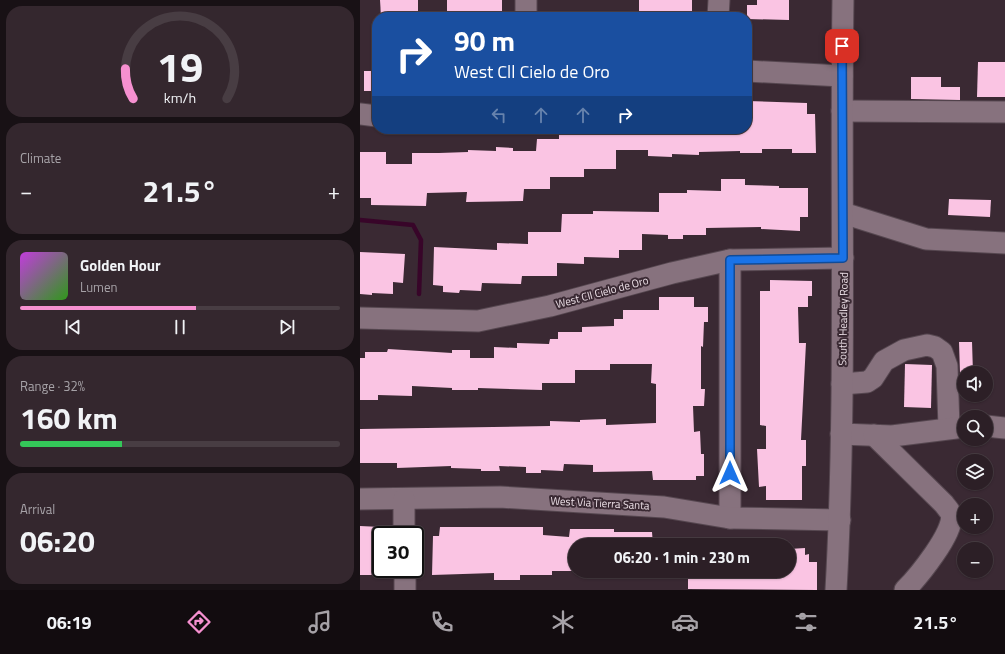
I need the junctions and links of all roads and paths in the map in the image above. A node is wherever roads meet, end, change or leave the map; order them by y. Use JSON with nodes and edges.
{"nodes":[{"id":1,"x":526,"y":0,"type":"edge"},
{"id":2,"x":719,"y":0,"type":"edge"},
{"id":3,"x":843,"y":0,"type":"edge"},
{"id":4,"x":526,"y":12,"type":"edge"},
{"id":5,"x":718,"y":12,"type":"edge"},
{"id":6,"x":752,"y":71,"type":"edge"},
{"id":7,"x":842,"y":76,"type":"junction"},
{"id":8,"x":842,"y":111,"type":"junction"},
{"id":9,"x":1005,"y":112,"type":"edge"},
{"id":10,"x":360,"y":114,"type":"edge"},
{"id":11,"x":372,"y":115,"type":"edge"},
{"id":12,"x":843,"y":213,"type":"junction"},
{"id":13,"x":1005,"y":243,"type":"edge"},
{"id":14,"x":843,"y":258,"type":"junction"},
{"id":15,"x":730,"y":260,"type":"junction"},
{"id":16,"x":360,"y":318,"type":"edge"},
{"id":17,"x":842,"y":384,"type":"junction"},
{"id":18,"x":957,"y":427,"type":"edge"},
{"id":19,"x":993,"y":427,"type":"edge"},
{"id":20,"x":1005,"y":428,"type":"edge"},
{"id":21,"x":841,"y":434,"type":"junction"},
{"id":22,"x":874,"y":435,"type":"junction"},
{"id":23,"x":404,"y":499,"type":"junction"},
{"id":24,"x":360,"y":500,"type":"edge"},
{"id":25,"x":730,"y":518,"type":"junction"},
{"id":26,"x":840,"y":520,"type":"junction"},
{"id":27,"x":404,"y":526,"type":"edge"},
{"id":28,"x":405,"y":578,"type":"edge"},
{"id":29,"x":405,"y":590,"type":"edge"},
{"id":30,"x":836,"y":590,"type":"edge"},
{"id":31,"x":905,"y":590,"type":"edge"}],
"edges":[{"from":1,"to":4,"type":"street"},
{"from":2,"to":5,"type":"street"},
{"from":3,"to":7,"type":"street","name":"South Headley Road"},
{"from":6,"to":7,"type":"street"},
{"from":7,"to":8,"type":"street","name":"South Headley Road"},
{"from":8,"to":9,"type":"street"},
{"from":8,"to":12,"type":"street","name":"South Headley Road"},
{"from":10,"to":11,"type":"street"},
{"from":12,"to":13,"type":"street"},
{"from":12,"to":14,"type":"street","name":"South Headley Road"},
{"from":14,"to":15,"type":"street","name":"West Cll Cielo de Oro"},
{"from":14,"to":17,"type":"street","name":"South Headley Road"},
{"from":15,"to":16,"type":"street","name":"West Cll Cielo de Oro"},
{"from":15,"to":25,"type":"street"},
{"from":17,"to":18,"type":"street"},
{"from":17,"to":21,"type":"street","name":"South Headley Road"},
{"from":18,"to":22,"type":"street"},
{"from":19,"to":20,"type":"street"},
{"from":21,"to":22,"type":"street"},
{"from":21,"to":26,"type":"street","name":"South Headley Road"},
{"from":22,"to":31,"type":"street"},
{"from":23,"to":24,"type":"street","name":"West Via Tierra Santa"},
{"from":23,"to":25,"type":"street","name":"West Via Tierra Santa"},
{"from":23,"to":27,"type":"street"},
{"from":25,"to":26,"type":"street","name":"West Via Tierra Santa"},
{"from":26,"to":30,"type":"street","name":"South Headley Road"},
{"from":28,"to":29,"type":"street"}]}
